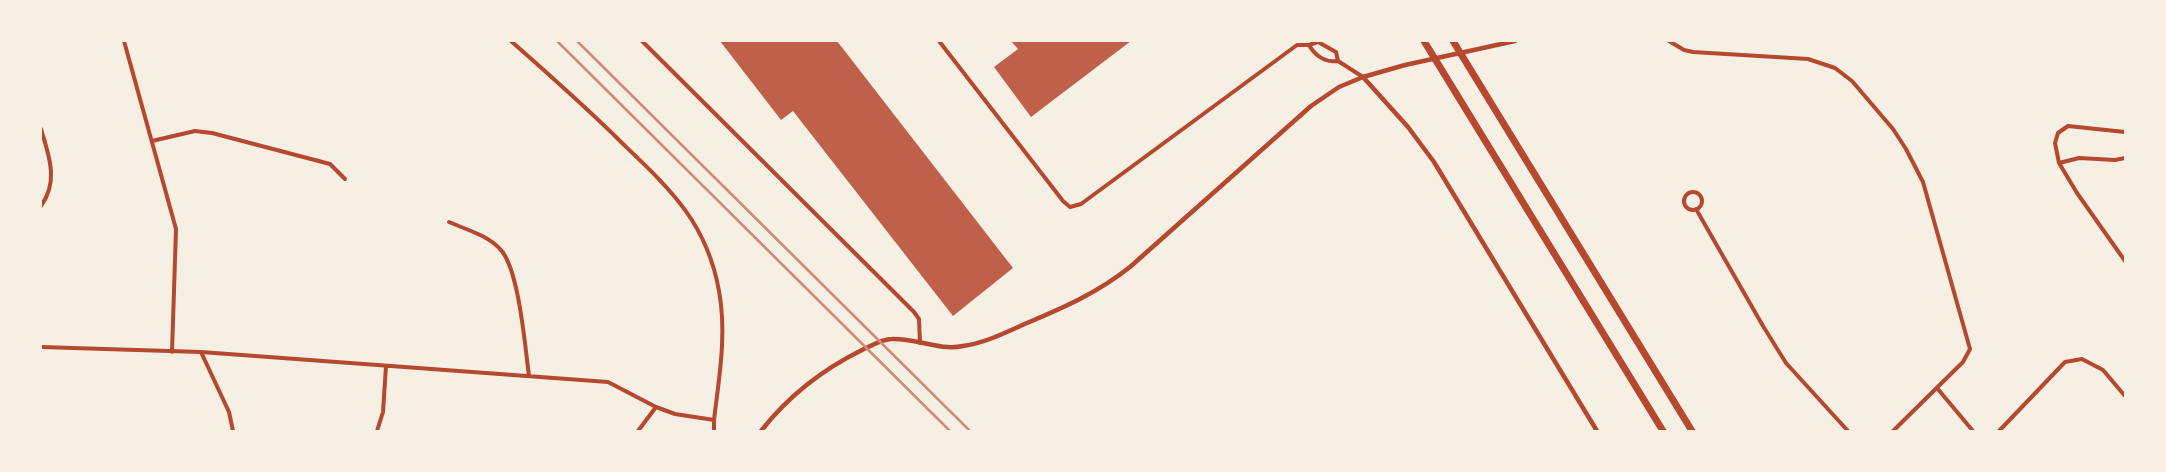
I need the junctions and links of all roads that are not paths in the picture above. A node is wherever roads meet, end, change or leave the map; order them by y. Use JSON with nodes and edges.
{"nodes":[{"id":1,"x":124,"y":41,"type":"edge"},
{"id":2,"x":511,"y":41,"type":"edge"},
{"id":3,"x":642,"y":41,"type":"edge"},
{"id":4,"x":939,"y":41,"type":"edge"},
{"id":5,"x":1424,"y":41,"type":"edge"},
{"id":6,"x":1453,"y":41,"type":"edge"},
{"id":7,"x":1515,"y":41,"type":"edge"},
{"id":8,"x":1669,"y":41,"type":"edge"},
{"id":9,"x":1309,"y":45,"type":"junction"},
{"id":10,"x":1338,"y":61,"type":"junction"},
{"id":11,"x":1363,"y":77,"type":"junction"},
{"id":12,"x":41,"y":129,"type":"edge"},
{"id":13,"x":2125,"y":132,"type":"edge"},
{"id":14,"x":152,"y":141,"type":"junction"},
{"id":15,"x":2125,"y":158,"type":"edge"},
{"id":16,"x":2059,"y":163,"type":"junction"},
{"id":17,"x":345,"y":179,"type":"dead end"},
{"id":18,"x":41,"y":206,"type":"edge"},
{"id":19,"x":1696,"y":209,"type":"junction"},
{"id":20,"x":449,"y":222,"type":"dead end"},
{"id":21,"x":2125,"y":261,"type":"edge"},
{"id":22,"x":920,"y":343,"type":"junction"},
{"id":23,"x":41,"y":347,"type":"edge"},
{"id":24,"x":172,"y":352,"type":"junction"},
{"id":25,"x":201,"y":352,"type":"junction"},
{"id":26,"x":386,"y":366,"type":"junction"},
{"id":27,"x":529,"y":376,"type":"junction"},
{"id":28,"x":1936,"y":388,"type":"junction"},
{"id":29,"x":2125,"y":396,"type":"edge"},
{"id":30,"x":656,"y":407,"type":"junction"},
{"id":31,"x":714,"y":420,"type":"junction"},
{"id":32,"x":233,"y":431,"type":"edge"},
{"id":33,"x":377,"y":431,"type":"edge"},
{"id":34,"x":638,"y":431,"type":"edge"},
{"id":35,"x":714,"y":431,"type":"edge"},
{"id":36,"x":761,"y":431,"type":"edge"},
{"id":37,"x":1597,"y":431,"type":"edge"},
{"id":38,"x":1663,"y":431,"type":"edge"},
{"id":39,"x":1692,"y":431,"type":"edge"},
{"id":40,"x":1848,"y":431,"type":"edge"},
{"id":41,"x":1893,"y":431,"type":"edge"},
{"id":42,"x":1973,"y":431,"type":"edge"},
{"id":43,"x":2000,"y":431,"type":"edge"}],
"edges":[{"from":1,"to":14,"type":"street"},
{"from":2,"to":31,"type":"street"},
{"from":3,"to":22,"type":"street"},
{"from":4,"to":9,"type":"street"},
{"from":5,"to":38,"type":"highway"},
{"from":6,"to":39,"type":"highway"},
{"from":7,"to":11,"type":"street"},
{"from":8,"to":28,"type":"street"},
{"from":9,"to":10,"type":"street"},
{"from":9,"to":10,"type":"street"},
{"from":10,"to":11,"type":"street"},
{"from":11,"to":22,"type":"street"},
{"from":11,"to":37,"type":"street"},
{"from":12,"to":18,"type":"street"},
{"from":13,"to":16,"type":"street"},
{"from":14,"to":17,"type":"street"},
{"from":14,"to":24,"type":"street"},
{"from":15,"to":16,"type":"street"},
{"from":16,"to":21,"type":"street"},
{"from":19,"to":19,"type":"street"},
{"from":19,"to":40,"type":"street"},
{"from":20,"to":27,"type":"street"},
{"from":22,"to":36,"type":"street"},
{"from":23,"to":24,"type":"street"},
{"from":24,"to":25,"type":"street"},
{"from":25,"to":26,"type":"street"},
{"from":25,"to":32,"type":"street"},
{"from":26,"to":27,"type":"street"},
{"from":26,"to":33,"type":"street"},
{"from":27,"to":30,"type":"street"},
{"from":28,"to":41,"type":"street"},
{"from":28,"to":42,"type":"street"},
{"from":29,"to":43,"type":"street"},
{"from":30,"to":31,"type":"street"},
{"from":30,"to":34,"type":"street"},
{"from":31,"to":35,"type":"street"}]}
